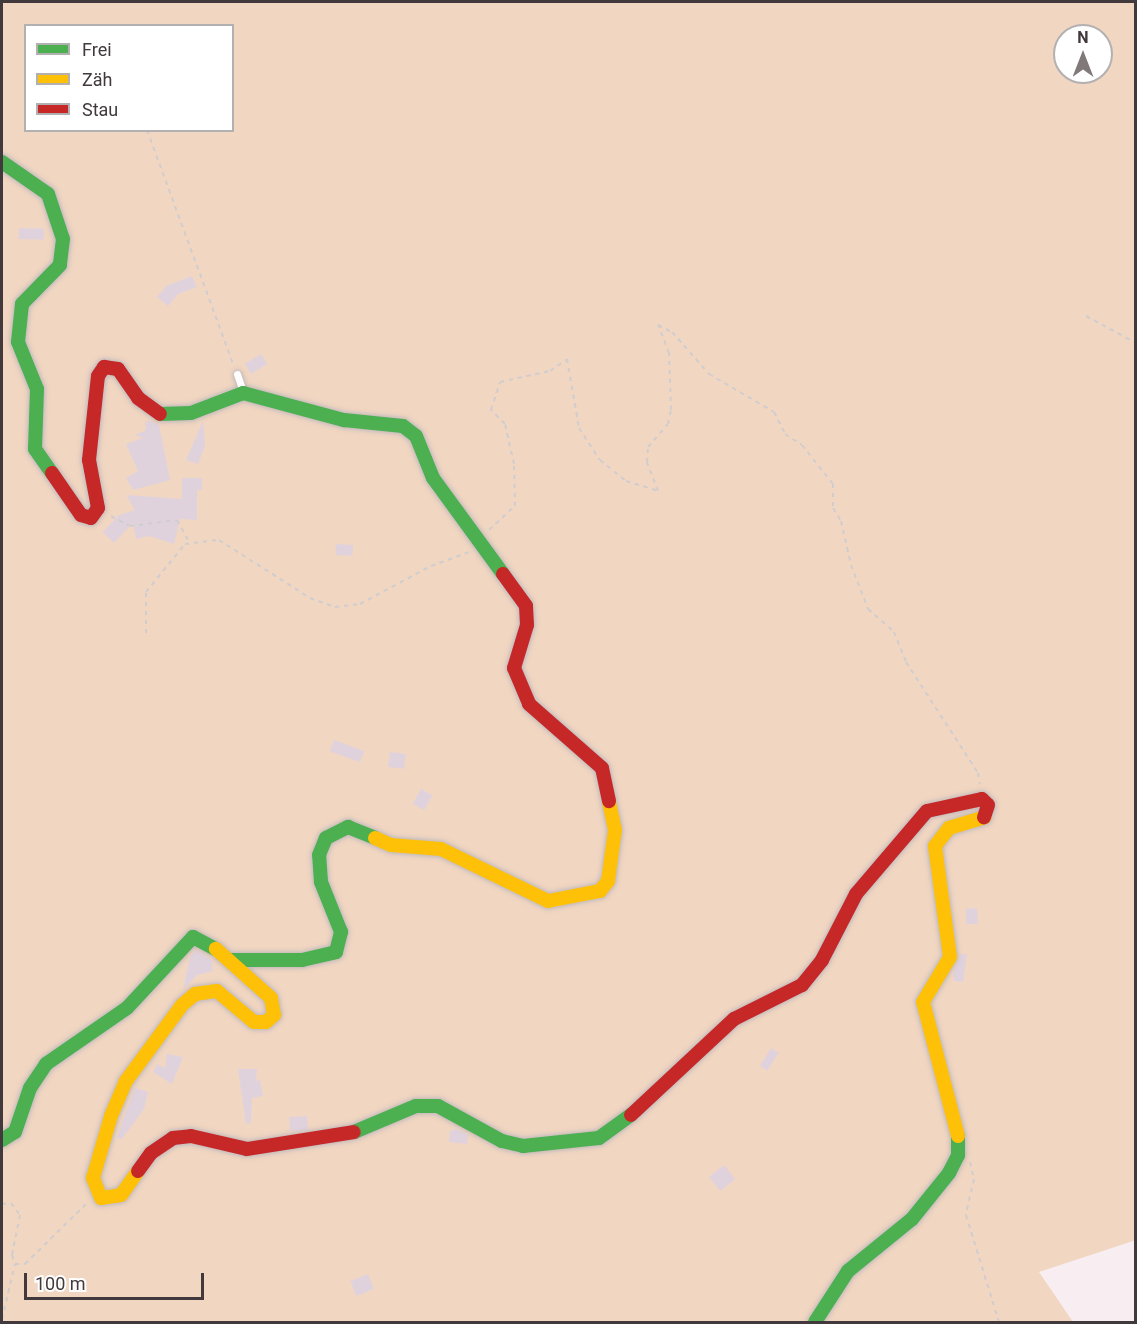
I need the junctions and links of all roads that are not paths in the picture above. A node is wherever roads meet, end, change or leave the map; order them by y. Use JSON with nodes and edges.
{"nodes":[{"id":1,"x":2,"y":162,"type":"edge"},
{"id":2,"x":237,"y":374,"type":"road end"},
{"id":3,"x":243,"y":393,"type":"junction"},
{"id":4,"x":230,"y":960,"type":"junction"},
{"id":5,"x":2,"y":1140,"type":"edge"},
{"id":6,"x":815,"y":1323,"type":"edge"}],
"edges":[{"from":1,"to":3,"type":"street"},
{"from":2,"to":3,"type":"lane"},
{"from":3,"to":4,"type":"street"},
{"from":4,"to":5,"type":"street"},
{"from":4,"to":6,"type":"street"}]}
